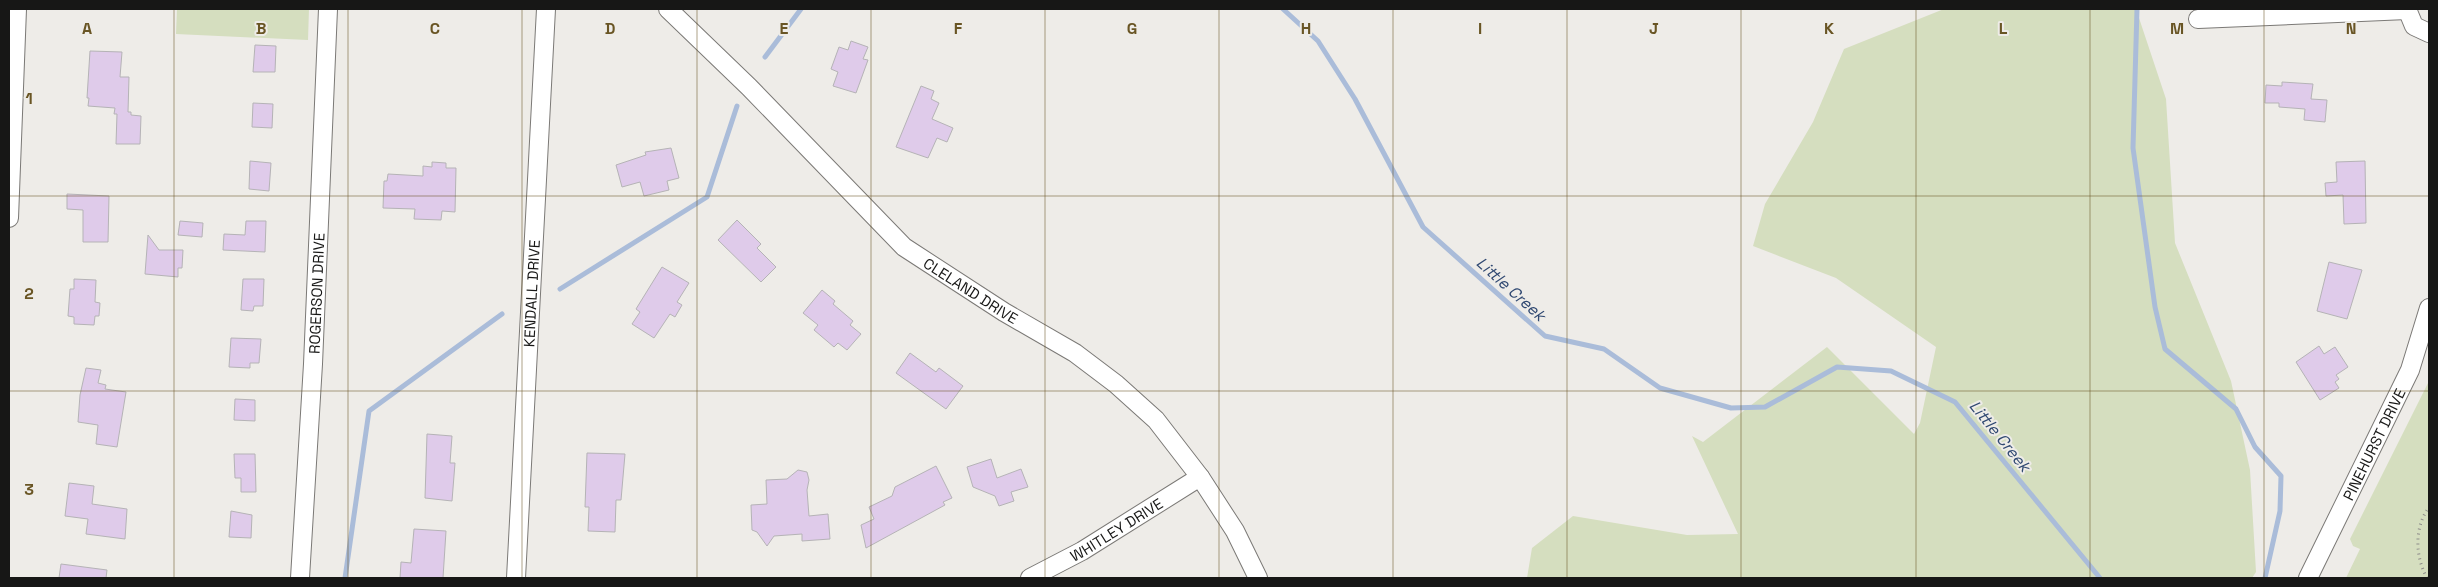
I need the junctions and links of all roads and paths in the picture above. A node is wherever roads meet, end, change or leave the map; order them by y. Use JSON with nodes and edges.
{"nodes":[{"id":1,"x":17,"y":9,"type":"edge"},
{"id":2,"x":328,"y":9,"type":"edge"},
{"id":3,"x":546,"y":9,"type":"edge"},
{"id":4,"x":668,"y":9,"type":"edge"},
{"id":5,"x":2407,"y":9,"type":"edge"},
{"id":6,"x":2198,"y":19,"type":"dead end"},
{"id":7,"x":2429,"y":33,"type":"edge"},
{"id":8,"x":9,"y":218,"type":"edge"},
{"id":9,"x":2429,"y":308,"type":"edge"},
{"id":10,"x":1200,"y":477,"type":"junction"},
{"id":11,"x":2429,"y":507,"type":"edge"},
{"id":12,"x":2311,"y":573,"type":"edge"},
{"id":13,"x":300,"y":578,"type":"edge"},
{"id":14,"x":516,"y":578,"type":"edge"},
{"id":15,"x":1030,"y":578,"type":"edge"},
{"id":16,"x":1258,"y":578,"type":"edge"},
{"id":17,"x":2427,"y":578,"type":"edge"}],
"edges":[{"from":1,"to":8,"type":"street"},
{"from":2,"to":13,"type":"street","name":"ROGERSON DRIVE"},
{"from":3,"to":14,"type":"street","name":"KENDALL DRIVE"},
{"from":4,"to":10,"type":"street","name":"CLELAND DRIVE"},
{"from":5,"to":6,"type":"street"},
{"from":5,"to":7,"type":"street"},
{"from":9,"to":12,"type":"street","name":"PINEHURST DRIVE"},
{"from":10,"to":15,"type":"street","name":"WHITLEY DRIVE"},
{"from":10,"to":16,"type":"street","name":"CLELAND DRIVE"},
{"from":11,"to":17,"type":"path"}]}
